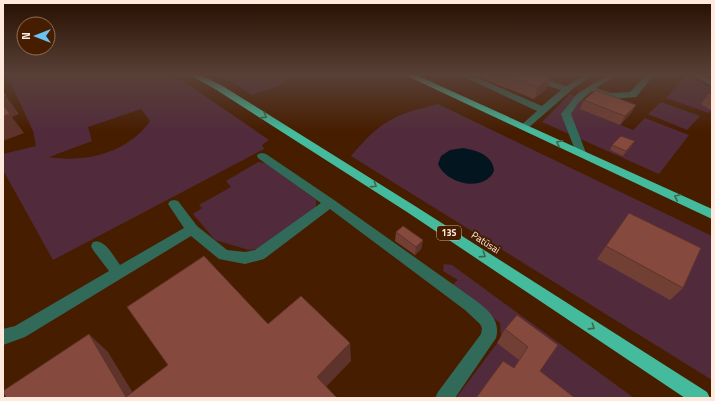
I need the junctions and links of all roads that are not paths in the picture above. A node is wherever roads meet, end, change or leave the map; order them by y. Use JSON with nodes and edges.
{"nodes":[{"id":1,"x":229,"y":94,"type":"edge"},
{"id":2,"x":450,"y":94,"type":"edge"},
{"id":3,"x":506,"y":94,"type":"edge"},
{"id":4,"x":562,"y":94,"type":"edge"},
{"id":5,"x":584,"y":94,"type":"edge"},
{"id":6,"x":605,"y":94,"type":"edge"},
{"id":7,"x":633,"y":94,"type":"edge"},
{"id":8,"x":543,"y":110,"type":"junction"},
{"id":9,"x":524,"y":127,"type":"junction"},
{"id":10,"x":581,"y":153,"type":"junction"},
{"id":11,"x":262,"y":156,"type":"dead end"},
{"id":12,"x":330,"y":203,"type":"junction"},
{"id":13,"x":174,"y":204,"type":"dead end"},
{"id":14,"x":712,"y":214,"type":"edge"},
{"id":15,"x":192,"y":229,"type":"junction"},
{"id":16,"x":98,"y":246,"type":"dead end"},
{"id":17,"x":118,"y":273,"type":"junction"},
{"id":18,"x":3,"y":337,"type":"edge"},
{"id":19,"x":444,"y":398,"type":"edge"},
{"id":20,"x":701,"y":398,"type":"edge"}],
"edges":[{"from":1,"to":20,"type":"highway","name":"Patūsai","number":"13S","one_way":true},
{"from":2,"to":9,"type":"highway"},
{"from":3,"to":8,"type":"street"},
{"from":4,"to":8,"type":"street"},
{"from":5,"to":10,"type":"street"},
{"from":6,"to":7,"type":"street"},
{"from":8,"to":9,"type":"street"},
{"from":10,"to":9,"type":"highway","one_way":true},
{"from":14,"to":10,"type":"highway","one_way":true},
{"from":11,"to":12,"type":"street"},
{"from":12,"to":15,"type":"street"},
{"from":12,"to":19,"type":"street"},
{"from":13,"to":15,"type":"street"},
{"from":15,"to":17,"type":"street"},
{"from":16,"to":17,"type":"street"},
{"from":17,"to":18,"type":"street"}]}
